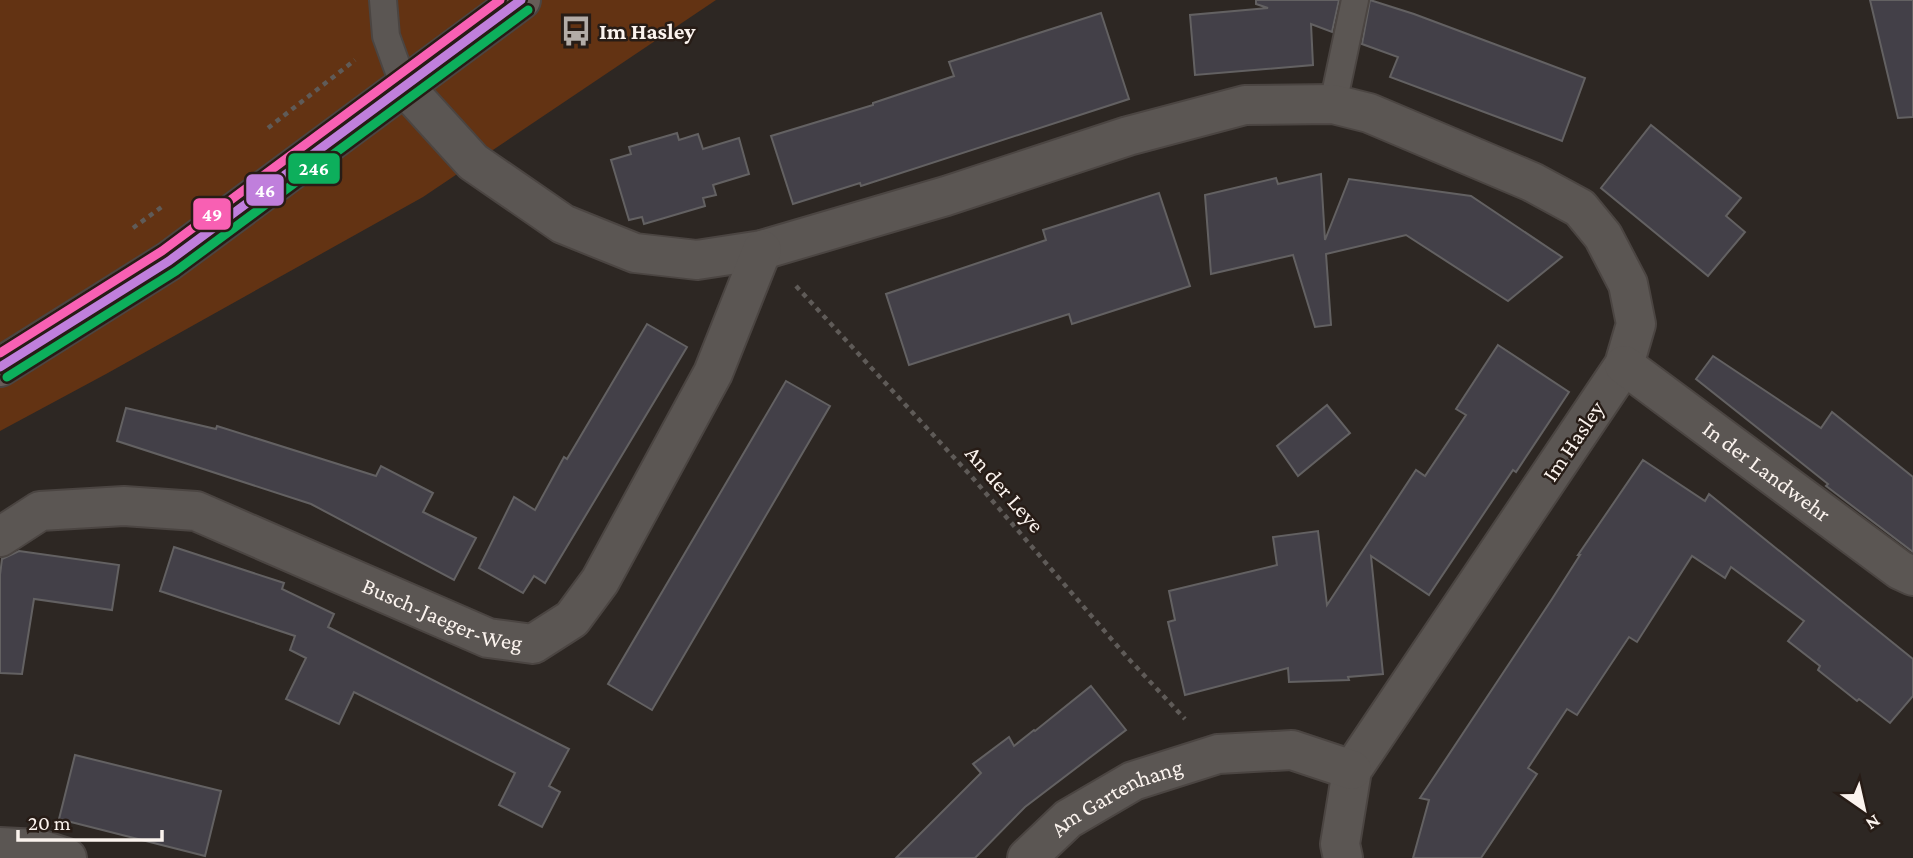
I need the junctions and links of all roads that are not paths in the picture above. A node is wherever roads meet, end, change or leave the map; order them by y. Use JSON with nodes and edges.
{"nodes":[{"id":1,"x":383,"y":0,"type":"edge"},
{"id":2,"x":521,"y":0,"type":"edge"},
{"id":3,"x":1355,"y":0,"type":"edge"},
{"id":4,"x":404,"y":86,"type":"junction"},
{"id":5,"x":1333,"y":104,"type":"junction"},
{"id":6,"x":762,"y":250,"type":"junction"},
{"id":7,"x":1624,"y":365,"type":"junction"},
{"id":8,"x":0,"y":367,"type":"edge"},
{"id":9,"x":0,"y":537,"type":"edge"},
{"id":10,"x":1913,"y":576,"type":"edge"},
{"id":11,"x":1352,"y":770,"type":"junction"},
{"id":12,"x":0,"y":847,"type":"edge"},
{"id":13,"x":67,"y":858,"type":"edge"},
{"id":14,"x":1027,"y":858,"type":"edge"},
{"id":15,"x":1343,"y":858,"type":"edge"}],
"edges":[{"from":1,"to":4,"type":"lane"},
{"from":2,"to":4,"type":"main road"},
{"from":3,"to":5,"type":"lane"},
{"from":4,"to":6,"type":"street","name":"Im Hasley"},
{"from":4,"to":8,"type":"main road"},
{"from":5,"to":6,"type":"street","name":"Im Hasley"},
{"from":5,"to":7,"type":"street","name":"Im Hasley"},
{"from":6,"to":9,"type":"street","name":"Busch-Jaeger-Weg"},
{"from":7,"to":10,"type":"street","name":"In der Landwehr"},
{"from":7,"to":11,"type":"street","name":"Im Hasley"},
{"from":11,"to":14,"type":"street","name":"Am Gartenhang"},
{"from":11,"to":15,"type":"street"},
{"from":12,"to":13,"type":"street"}]}
